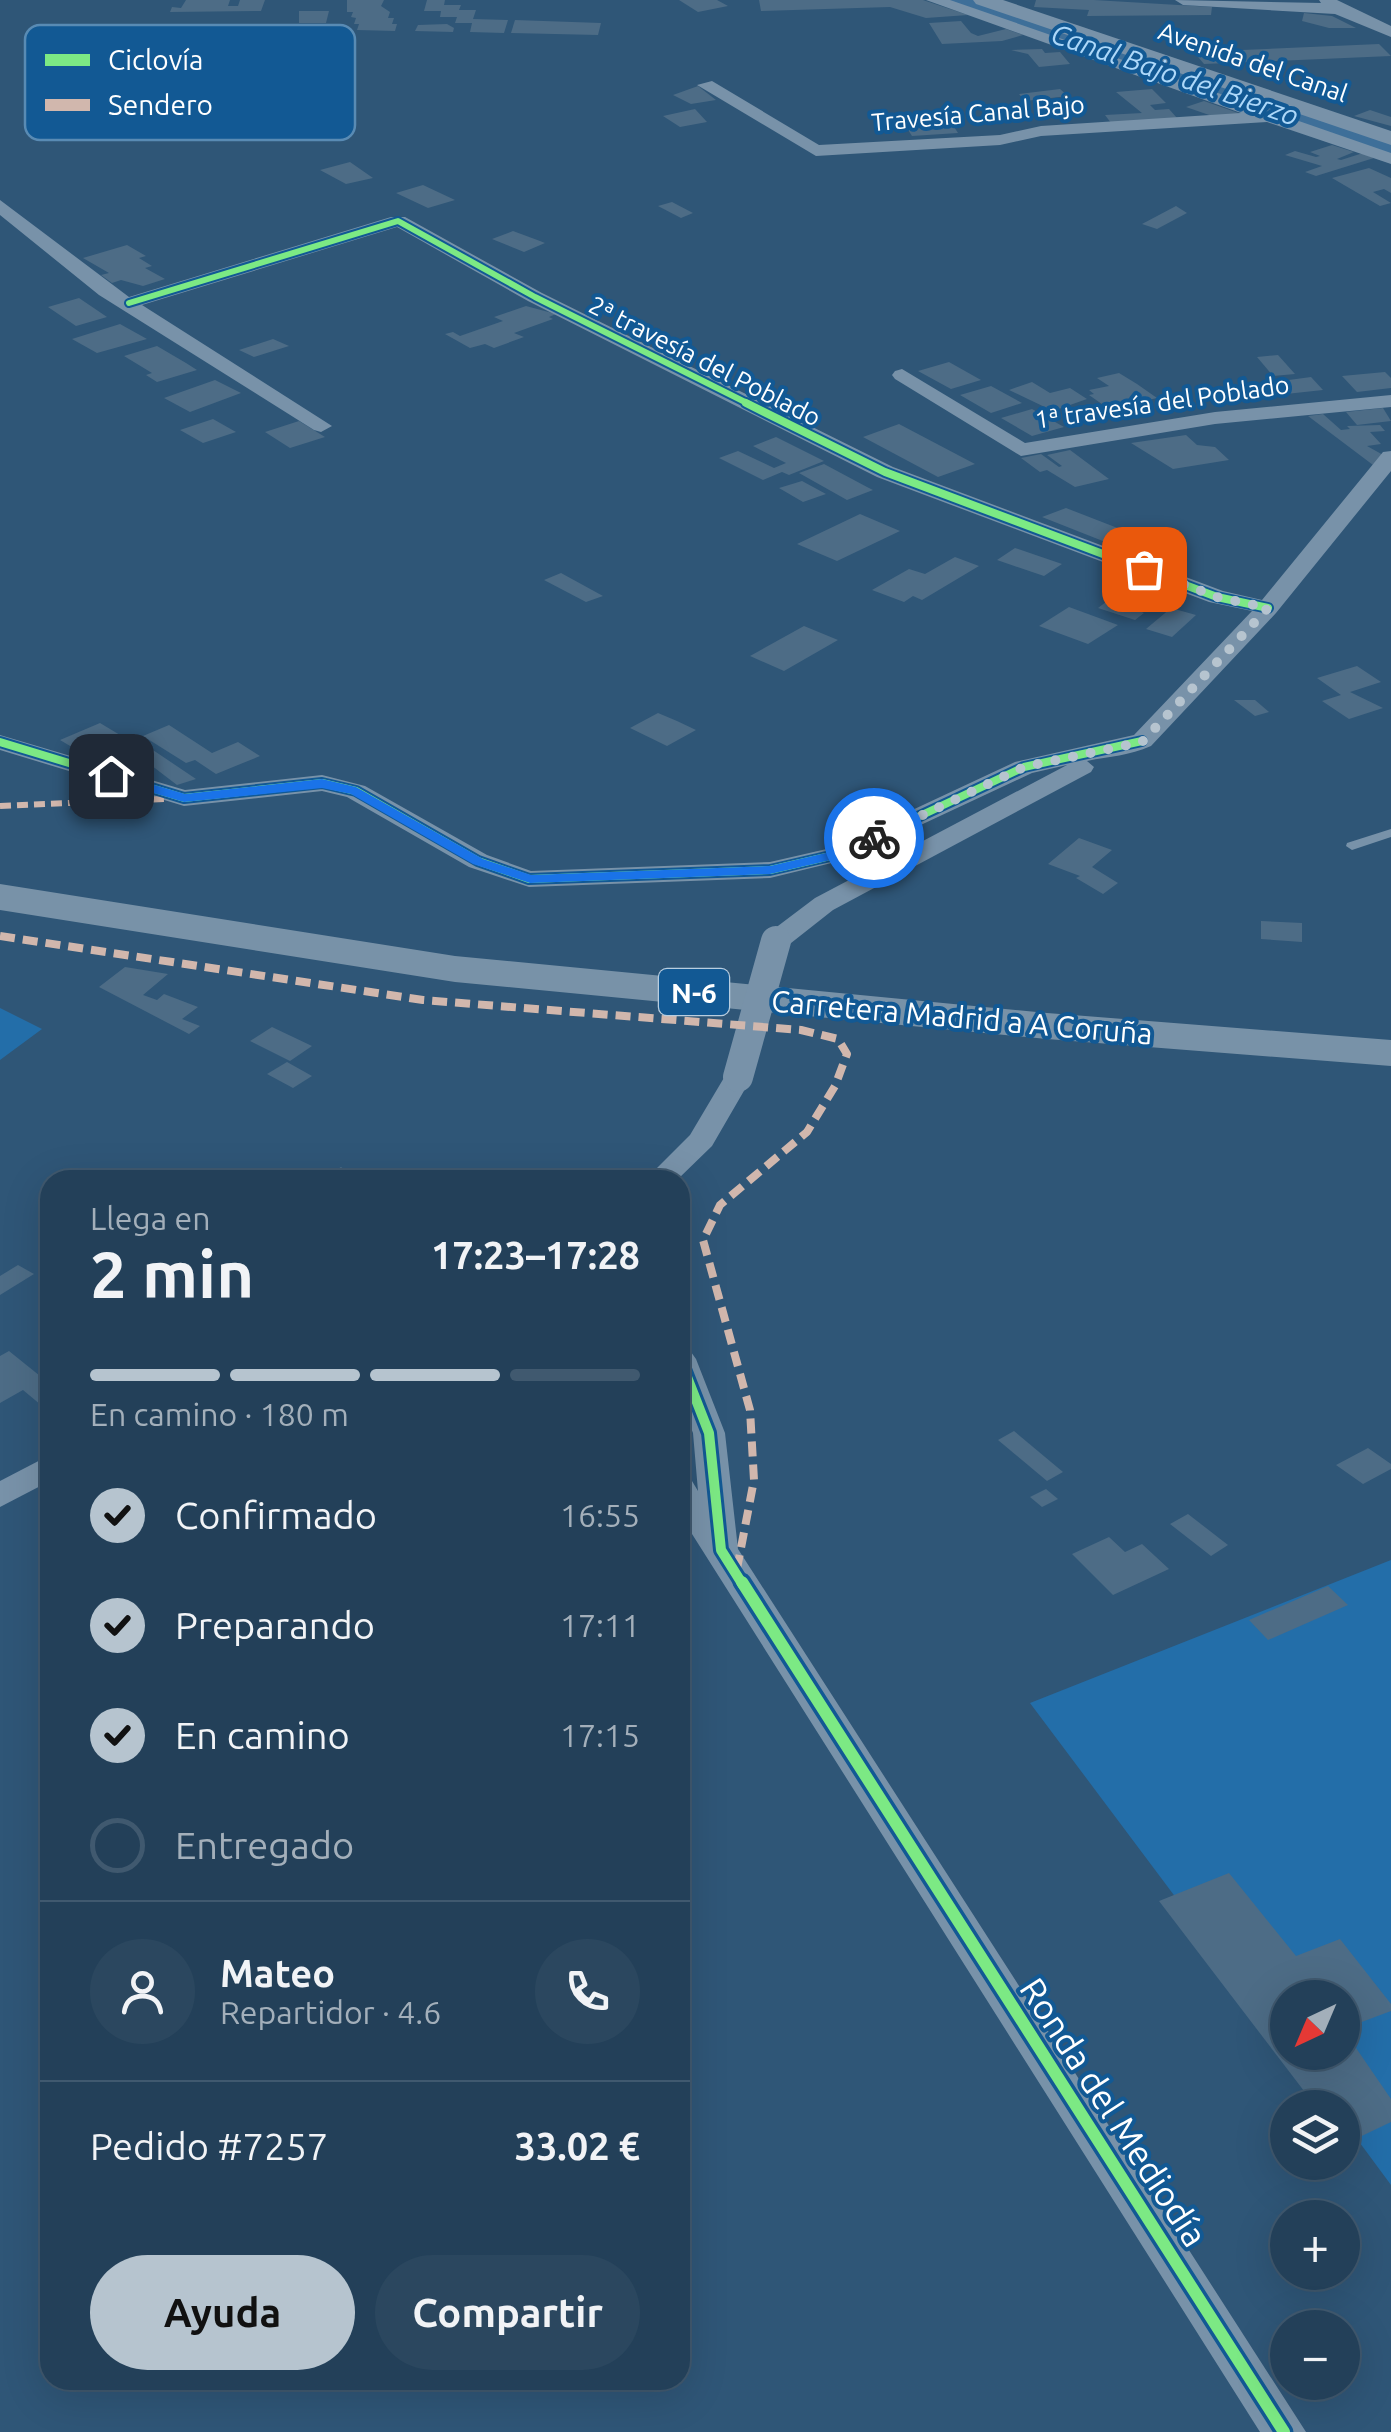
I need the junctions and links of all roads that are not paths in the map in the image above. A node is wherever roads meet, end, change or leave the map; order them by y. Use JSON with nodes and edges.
{"nodes":[{"id":1,"x":934,"y":0,"type":"edge"},
{"id":2,"x":983,"y":0,"type":"edge"},
{"id":3,"x":1183,"y":0,"type":"edge"},
{"id":4,"x":1332,"y":4,"type":"edge"},
{"id":5,"x":1391,"y":32,"type":"edge"},
{"id":6,"x":706,"y":85,"type":"dead end"},
{"id":7,"x":1273,"y":116,"type":"junction"},
{"id":8,"x":1391,"y":138,"type":"edge"},
{"id":9,"x":1391,"y":159,"type":"edge"},
{"id":10,"x":0,"y":206,"type":"edge"},
{"id":11,"x":129,"y":303,"type":"junction"},
{"id":12,"x":902,"y":375,"type":"dead end"},
{"id":13,"x":1391,"y":402,"type":"edge"},
{"id":14,"x":321,"y":426,"type":"dead end"},
{"id":15,"x":1391,"y":457,"type":"edge"},
{"id":16,"x":1268,"y":608,"type":"junction"},
{"id":17,"x":0,"y":742,"type":"edge"},
{"id":18,"x":1142,"y":742,"type":"junction"},
{"id":19,"x":1391,"y":833,"type":"edge"},
{"id":20,"x":1352,"y":846,"type":"dead end"},
{"id":21,"x":0,"y":897,"type":"edge"},
{"id":22,"x":1391,"y":1053,"type":"edge"},
{"id":23,"x":670,"y":1170,"type":"edge"},
{"id":24,"x":690,"y":1384,"type":"edge"},
{"id":25,"x":40,"y":1472,"type":"edge"},
{"id":26,"x":0,"y":1496,"type":"edge"},
{"id":27,"x":690,"y":1504,"type":"edge"},
{"id":28,"x":721,"y":1550,"type":"junction"},
{"id":29,"x":1284,"y":2432,"type":"edge"}],
"edges":[{"from":1,"to":7,"type":"street","name":"Avenida del Canal"},
{"from":2,"to":8,"type":"street","name":"Avenida del Canal"},
{"from":3,"to":4,"type":"street"},
{"from":4,"to":5,"type":"street"},
{"from":6,"to":7,"type":"street","name":"Travesía Canal Bajo"},
{"from":7,"to":9,"type":"street","name":"Avenida del Canal"},
{"from":10,"to":11,"type":"street"},
{"from":11,"to":14,"type":"street"},
{"from":11,"to":16,"type":"street","name":"2ª travesía del Poblado"},
{"from":12,"to":13,"type":"street","name":"1ª travesía del Poblado"},
{"from":15,"to":16,"type":"street"},
{"from":16,"to":18,"type":"street"},
{"from":17,"to":18,"type":"street"},
{"from":18,"to":23,"type":"street","bridge":true},
{"from":19,"to":20,"type":"lane"},
{"from":21,"to":22,"type":"highway","name":"Carretera Madrid a A Coruña","number":"N-6"},
{"from":24,"to":28,"type":"street"},
{"from":25,"to":26,"type":"street"},
{"from":27,"to":28,"type":"street","name":"Ronda del Mediodía"},
{"from":28,"to":29,"type":"street","name":"Ronda del Mediodía"}]}
